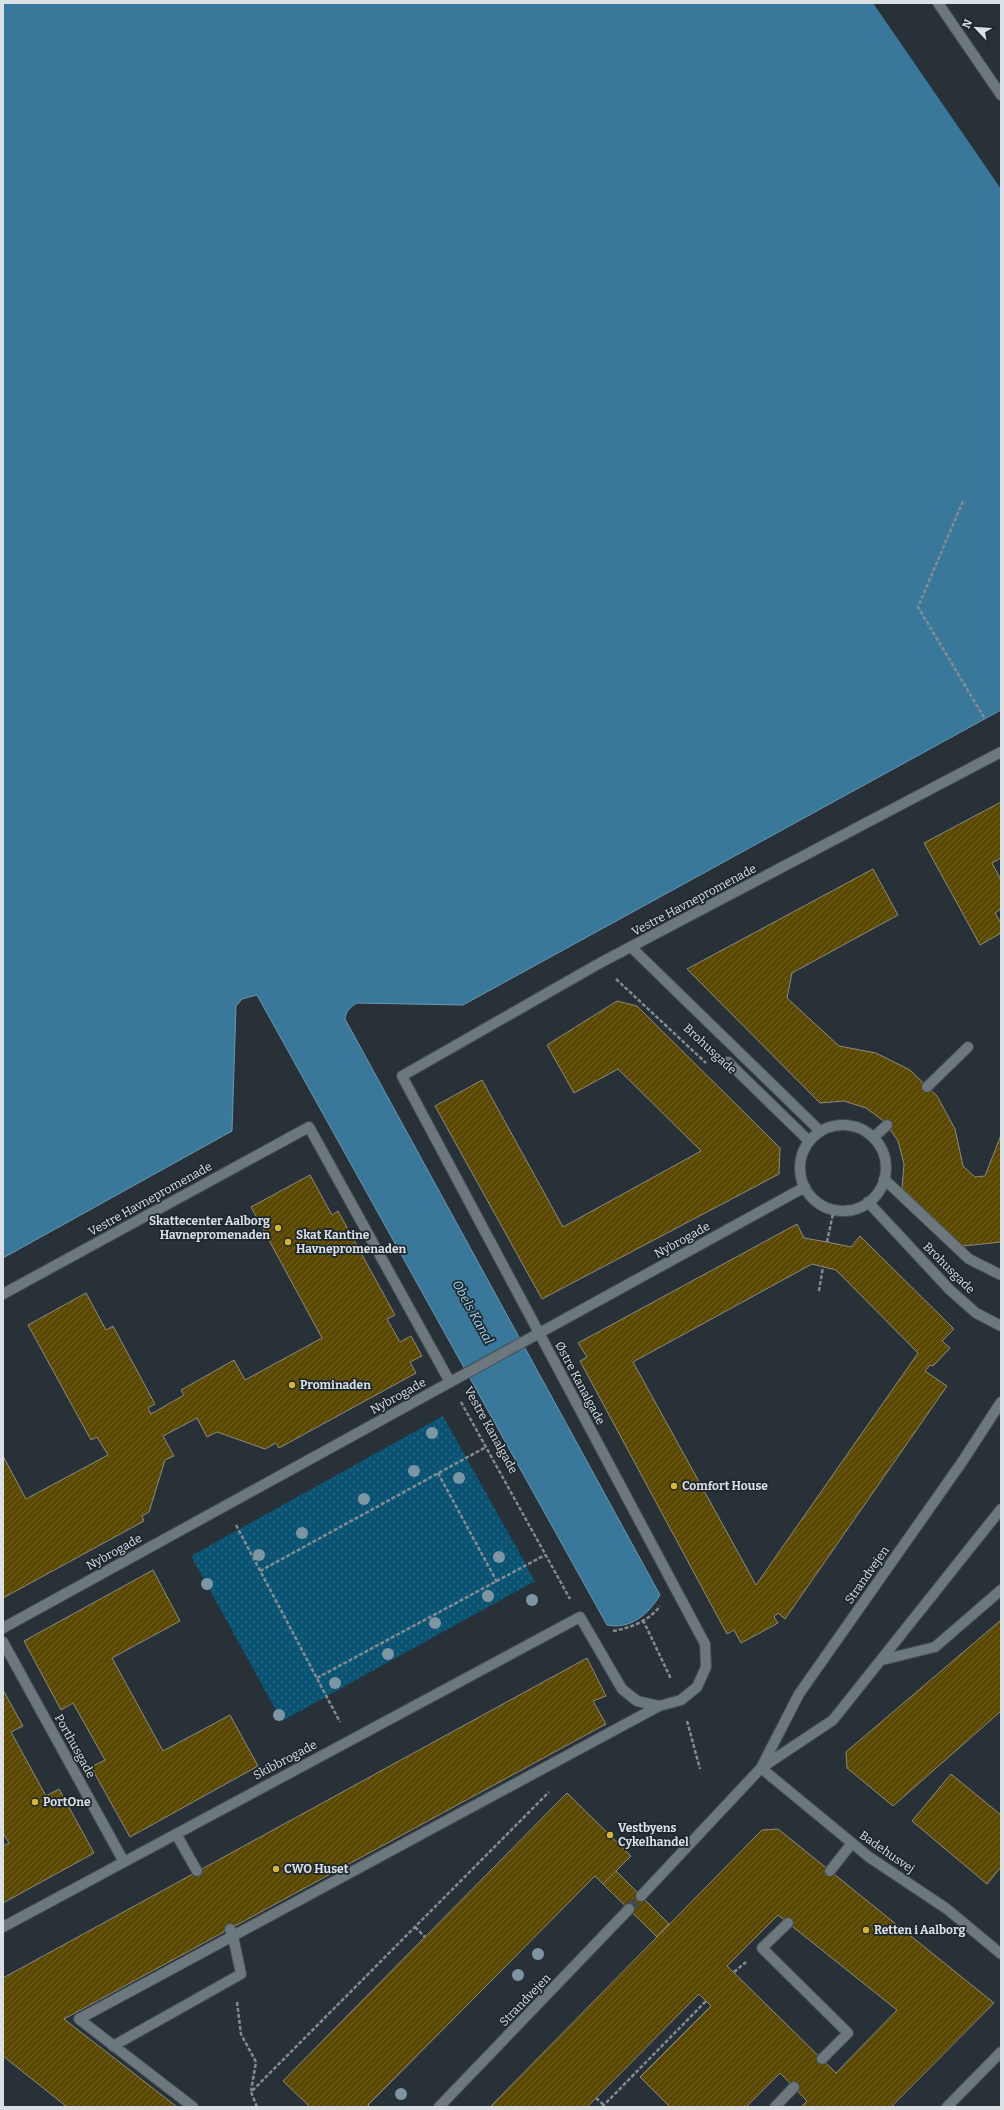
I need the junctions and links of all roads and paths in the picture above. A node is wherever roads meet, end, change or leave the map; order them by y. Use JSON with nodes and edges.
{"nodes":[{"id":1,"x":938,"y":3,"type":"edge"},
{"id":2,"x":1001,"y":95,"type":"edge"},
{"id":3,"x":963,"y":502,"type":"dead end"},
{"id":4,"x":985,"y":719,"type":"dead end"},
{"id":5,"x":1001,"y":752,"type":"edge"},
{"id":6,"x":632,"y":947,"type":"junction"},
{"id":7,"x":600,"y":964,"type":"junction"},
{"id":8,"x":968,"y":1047,"type":"dead end"},
{"id":9,"x":728,"y":1062,"type":"dead end"},
{"id":10,"x":710,"y":1067,"type":"dead end"},
{"id":11,"x":402,"y":1076,"type":"joint"},
{"id":12,"x":927,"y":1087,"type":"dead end"},
{"id":13,"x":887,"y":1125,"type":"dead end"},
{"id":14,"x":309,"y":1127,"type":"joint"},
{"id":15,"x":820,"y":1131,"type":"junction"},
{"id":16,"x":874,"y":1137,"type":"junction"},
{"id":17,"x":809,"y":1141,"type":"junction"},
{"id":18,"x":884,"y":1179,"type":"junction"},
{"id":19,"x":805,"y":1187,"type":"junction"},
{"id":20,"x":868,"y":1202,"type":"junction"},
{"id":21,"x":834,"y":1209,"type":"junction"},
{"id":22,"x":827,"y":1242,"type":"dead end"},
{"id":23,"x":823,"y":1267,"type":"dead end"},
{"id":24,"x":1001,"y":1275,"type":"edge"},
{"id":25,"x":819,"y":1291,"type":"dead end"},
{"id":26,"x":3,"y":1294,"type":"edge"},
{"id":27,"x":1001,"y":1326,"type":"edge"},
{"id":28,"x":536,"y":1335,"type":"junction"},
{"id":29,"x":450,"y":1382,"type":"junction"},
{"id":30,"x":1001,"y":1402,"type":"edge"},
{"id":31,"x":486,"y":1447,"type":"junction"},
{"id":32,"x":438,"y":1473,"type":"junction"},
{"id":33,"x":226,"y":1506,"type":"junction"},
{"id":34,"x":1001,"y":1509,"type":"edge"},
{"id":35,"x":546,"y":1555,"type":"junction"},
{"id":36,"x":260,"y":1571,"type":"junction"},
{"id":37,"x":497,"y":1582,"type":"junction"},
{"id":38,"x":674,"y":1586,"type":"junction"},
{"id":39,"x":1001,"y":1590,"type":"edge"},
{"id":40,"x":580,"y":1617,"type":"junction"},
{"id":41,"x":643,"y":1620,"type":"junction"},
{"id":42,"x":3,"y":1628,"type":"edge"},
{"id":43,"x":590,"y":1635,"type":"junction"},
{"id":44,"x":3,"y":1642,"type":"edge"},
{"id":45,"x":882,"y":1660,"type":"junction"},
{"id":46,"x":317,"y":1678,"type":"junction"},
{"id":47,"x":681,"y":1700,"type":"junction"},
{"id":48,"x":659,"y":1706,"type":"junction"},
{"id":49,"x":350,"y":1740,"type":"junction"},
{"id":50,"x":761,"y":1768,"type":"junction"},
{"id":51,"x":700,"y":1769,"type":"dead end"},
{"id":52,"x":550,"y":1791,"type":"dead end"},
{"id":53,"x":176,"y":1834,"type":"junction"},
{"id":54,"x":852,"y":1843,"type":"junction"},
{"id":55,"x":124,"y":1862,"type":"junction"},
{"id":56,"x":197,"y":1871,"type":"dead end"},
{"id":57,"x":830,"y":1871,"type":"dead end"},
{"id":58,"x":641,"y":1896,"type":"tunnel mouth"},
{"id":59,"x":629,"y":1909,"type":"tunnel mouth"},
{"id":60,"x":788,"y":1923,"type":"dead end"},
{"id":61,"x":415,"y":1926,"type":"junction"},
{"id":62,"x":3,"y":1927,"type":"edge"},
{"id":63,"x":232,"y":1932,"type":"junction"},
{"id":64,"x":425,"y":1937,"type":"dead end"},
{"id":65,"x":1001,"y":1954,"type":"edge"},
{"id":66,"x":241,"y":1974,"type":"junction"},
{"id":67,"x":706,"y":2001,"type":"dead end"},
{"id":68,"x":113,"y":2046,"type":"junction"},
{"id":69,"x":1001,"y":2052,"type":"edge"},
{"id":70,"x":822,"y":2059,"type":"dead end"},
{"id":71,"x":794,"y":2087,"type":"dead end"},
{"id":72,"x":251,"y":2092,"type":"junction"},
{"id":73,"x":596,"y":2098,"type":"dead end"},
{"id":74,"x":603,"y":2106,"type":"edge"},
{"id":75,"x":193,"y":2107,"type":"edge"},
{"id":76,"x":257,"y":2107,"type":"edge"},
{"id":77,"x":438,"y":2107,"type":"edge"},
{"id":78,"x":775,"y":2107,"type":"edge"},
{"id":79,"x":947,"y":2107,"type":"edge"}],
"edges":[{"from":1,"to":2,"type":"street"},
{"from":3,"to":4,"type":"path"},
{"from":5,"to":6,"type":"street","name":"Vestre Havnepromenade"},
{"from":6,"to":7,"type":"street","name":"Vestre Havnepromenade"},
{"from":6,"to":15,"type":"street","name":"Brohusgade"},
{"from":7,"to":10,"type":"path","name":"Brohusgade"},
{"from":7,"to":11,"type":"street","name":"Vestre Havnepromenade"},
{"from":8,"to":12,"type":"street"},
{"from":9,"to":17,"type":"street"},
{"from":11,"to":28,"type":"street","name":"Østre Kanalgade"},
{"from":13,"to":16,"type":"street"},
{"from":14,"to":26,"type":"street","name":"Vestre Havnepromenade"},
{"from":14,"to":29,"type":"street","name":"Vestre Kanalgade"},
{"from":15,"to":16,"type":"street"},
{"from":15,"to":17,"type":"street"},
{"from":16,"to":18,"type":"street"},
{"from":17,"to":19,"type":"street"},
{"from":18,"to":20,"type":"street"},
{"from":18,"to":24,"type":"street","name":"Brohusgade"},
{"from":19,"to":21,"type":"street"},
{"from":19,"to":28,"type":"street","name":"Nybrogade"},
{"from":20,"to":21,"type":"street"},
{"from":20,"to":27,"type":"street","name":"Brohusgade"},
{"from":21,"to":22,"type":"path"},
{"from":23,"to":25,"type":"path"},
{"from":28,"to":29,"type":"street","name":"Nybrogade"},
{"from":28,"to":38,"type":"street","name":"Østre Kanalgade"},
{"from":29,"to":31,"type":"path","name":"Vestre Kanalgade"},
{"from":29,"to":33,"type":"street","name":"Nybrogade"},
{"from":30,"to":50,"type":"street","name":"Strandvejen"},
{"from":31,"to":32,"type":"path"},
{"from":31,"to":35,"type":"path","name":"Vestre Kanalgade"},
{"from":32,"to":36,"type":"path"},
{"from":32,"to":37,"type":"path"},
{"from":33,"to":36,"type":"path"},
{"from":33,"to":42,"type":"street","name":"Nybrogade"},
{"from":34,"to":45,"type":"street","name":"Strandvejen"},
{"from":35,"to":37,"type":"path"},
{"from":35,"to":40,"type":"path","name":"Vestre Kanalgade"},
{"from":36,"to":46,"type":"path"},
{"from":37,"to":46,"type":"path"},
{"from":38,"to":41,"type":"path"},
{"from":38,"to":47,"type":"street","name":"Østre Kanalgade"},
{"from":39,"to":45,"type":"street"},
{"from":40,"to":43,"type":"street"},
{"from":40,"to":49,"type":"street","name":"Skibbrogade"},
{"from":41,"to":43,"type":"path"},
{"from":41,"to":47,"type":"path"},
{"from":43,"to":48,"type":"street"},
{"from":44,"to":55,"type":"street","name":"Porthusgade"},
{"from":45,"to":50,"type":"street","name":"Strandvejen"},
{"from":46,"to":49,"type":"path"},
{"from":47,"to":48,"type":"street"},
{"from":47,"to":51,"type":"path"},
{"from":48,"to":63,"type":"street"},
{"from":49,"to":53,"type":"street","name":"Skibbrogade"},
{"from":50,"to":54,"type":"street","name":"Badehusvej"},
{"from":50,"to":58,"type":"street","name":"Strandvejen"},
{"from":52,"to":61,"type":"path"},
{"from":53,"to":55,"type":"street","name":"Skibbrogade"},
{"from":53,"to":56,"type":"street"},
{"from":54,"to":57,"type":"street"},
{"from":54,"to":65,"type":"street","name":"Badehusvej"},
{"from":55,"to":62,"type":"street","name":"Skibbrogade"},
{"from":59,"to":77,"type":"street","name":"Strandvejen"},
{"from":60,"to":70,"type":"street"},
{"from":61,"to":64,"type":"path"},
{"from":61,"to":72,"type":"path"},
{"from":63,"to":66,"type":"street"},
{"from":63,"to":68,"type":"street"},
{"from":66,"to":68,"type":"street"},
{"from":66,"to":72,"type":"path"},
{"from":67,"to":74,"type":"path"},
{"from":68,"to":75,"type":"street"},
{"from":69,"to":79,"type":"street"},
{"from":71,"to":78,"type":"street"},
{"from":72,"to":76,"type":"path"},
{"from":73,"to":74,"type":"path"}]}
